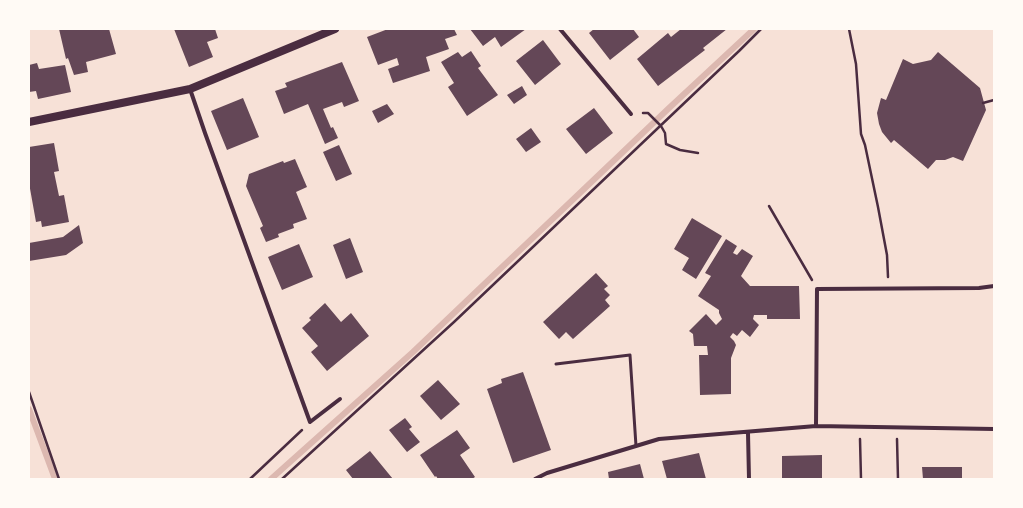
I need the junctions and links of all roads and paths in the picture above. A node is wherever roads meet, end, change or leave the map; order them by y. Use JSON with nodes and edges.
{"nodes":[{"id":1,"x":335,"y":29,"type":"edge"},
{"id":2,"x":560,"y":29,"type":"edge"},
{"id":3,"x":761,"y":29,"type":"edge"},
{"id":4,"x":849,"y":29,"type":"edge"},
{"id":5,"x":190,"y":89,"type":"junction"},
{"id":6,"x":994,"y":100,"type":"edge"},
{"id":7,"x":983,"y":103,"type":"dead end"},
{"id":8,"x":631,"y":114,"type":"dead end"},
{"id":9,"x":655,"y":119,"type":"dead end"},
{"id":10,"x":29,"y":122,"type":"edge"},
{"id":11,"x":660,"y":126,"type":"junction"},
{"id":12,"x":698,"y":153,"type":"dead end"},
{"id":13,"x":769,"y":206,"type":"dead end"},
{"id":14,"x":994,"y":286,"type":"edge"},
{"id":15,"x":817,"y":289,"type":"junction"},
{"id":16,"x":889,"y":289,"type":"junction"},
{"id":17,"x":556,"y":364,"type":"dead end"},
{"id":18,"x":29,"y":392,"type":"edge"},
{"id":19,"x":340,"y":399,"type":"dead end"},
{"id":20,"x":310,"y":422,"type":"junction"},
{"id":21,"x":816,"y":426,"type":"junction"},
{"id":22,"x":860,"y":427,"type":"junction"},
{"id":23,"x":896,"y":427,"type":"junction"},
{"id":24,"x":994,"y":430,"type":"edge"},
{"id":25,"x":748,"y":433,"type":"junction"},
{"id":26,"x":636,"y":446,"type":"junction"},
{"id":27,"x":59,"y":479,"type":"edge"},
{"id":28,"x":250,"y":479,"type":"edge"},
{"id":29,"x":282,"y":479,"type":"edge"},
{"id":30,"x":535,"y":479,"type":"edge"},
{"id":31,"x":748,"y":479,"type":"edge"},
{"id":32,"x":861,"y":479,"type":"edge"},
{"id":33,"x":898,"y":479,"type":"edge"}],
"edges":[{"from":1,"to":5,"type":"main road"},
{"from":2,"to":8,"type":"street"},
{"from":3,"to":11,"type":"path"},
{"from":4,"to":16,"type":"path"},
{"from":5,"to":10,"type":"main road"},
{"from":5,"to":20,"type":"street"},
{"from":6,"to":7,"type":"path"},
{"from":9,"to":11,"type":"path"},
{"from":11,"to":12,"type":"path"},
{"from":11,"to":29,"type":"path"},
{"from":13,"to":15,"type":"path"},
{"from":14,"to":16,"type":"street"},
{"from":15,"to":16,"type":"street"},
{"from":15,"to":21,"type":"street"},
{"from":17,"to":26,"type":"lane"},
{"from":18,"to":27,"type":"path"},
{"from":19,"to":20,"type":"street"},
{"from":20,"to":28,"type":"path"},
{"from":21,"to":22,"type":"street"},
{"from":21,"to":25,"type":"street"},
{"from":22,"to":23,"type":"street"},
{"from":22,"to":32,"type":"path"},
{"from":23,"to":24,"type":"street"},
{"from":23,"to":33,"type":"path"},
{"from":25,"to":26,"type":"street"},
{"from":25,"to":31,"type":"street"},
{"from":26,"to":30,"type":"street"}]}
